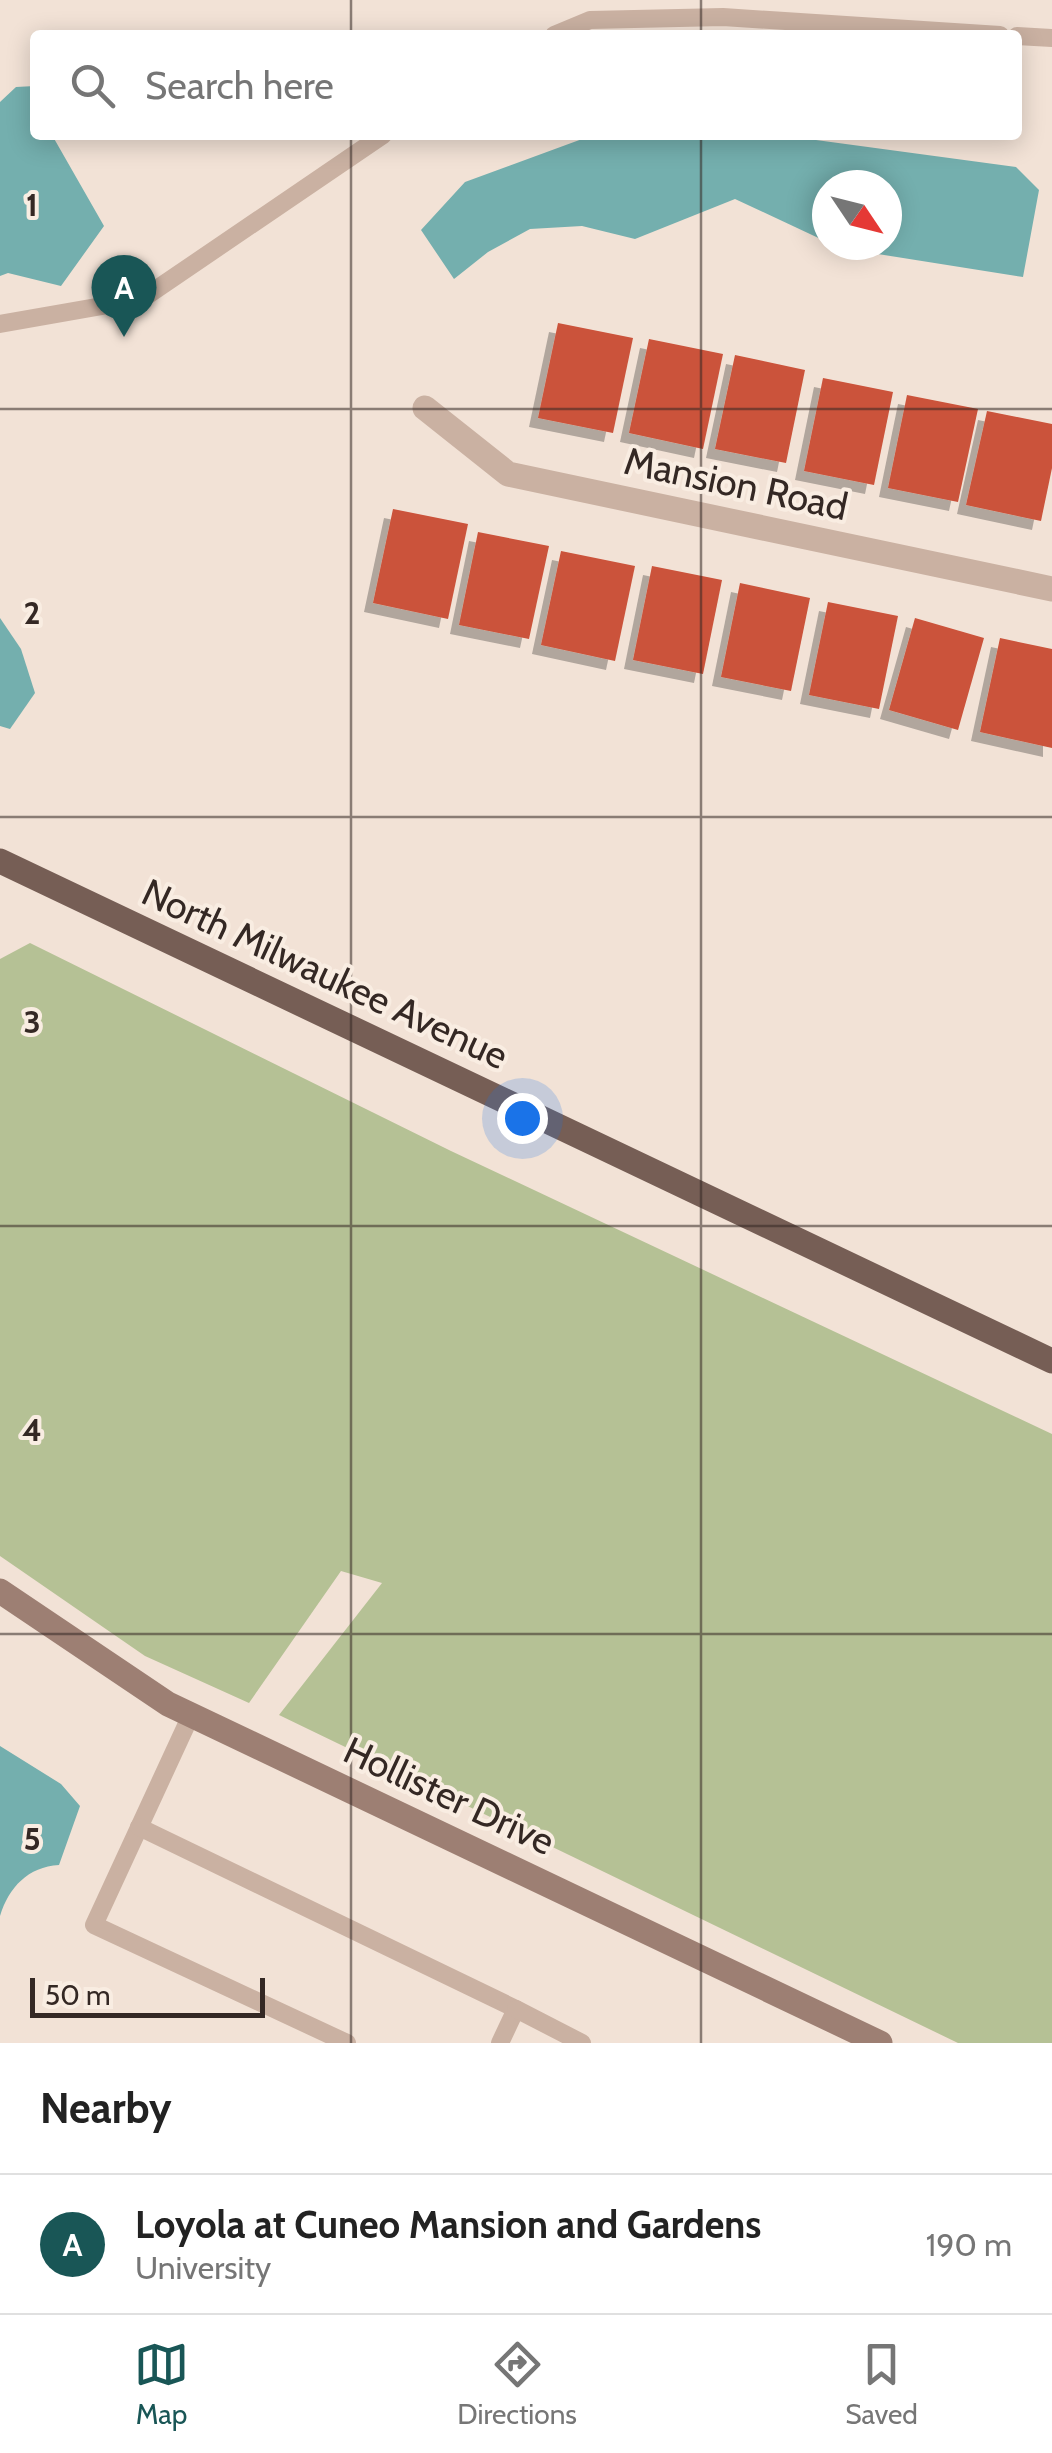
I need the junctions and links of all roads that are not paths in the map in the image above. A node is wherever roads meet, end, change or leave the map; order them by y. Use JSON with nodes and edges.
{"nodes":[{"id":1,"x":566,"y":30,"type":"edge"},
{"id":2,"x":923,"y":30,"type":"edge"},
{"id":3,"x":1022,"y":36,"type":"edge"},
{"id":4,"x":1052,"y":38,"type":"edge"},
{"id":5,"x":376,"y":140,"type":"edge"},
{"id":6,"x":0,"y":324,"type":"edge"},
{"id":7,"x":425,"y":408,"type":"dead end"},
{"id":8,"x":1052,"y":589,"type":"edge"},
{"id":9,"x":2,"y":868,"type":"edge"},
{"id":10,"x":1052,"y":1361,"type":"edge"},
{"id":11,"x":0,"y":1591,"type":"edge"},
{"id":12,"x":192,"y":1715,"type":"junction"},
{"id":13,"x":139,"y":1827,"type":"junction"},
{"id":14,"x":516,"y":2009,"type":"junction"},
{"id":15,"x":346,"y":2043,"type":"edge"},
{"id":16,"x":500,"y":2043,"type":"edge"},
{"id":17,"x":582,"y":2043,"type":"edge"},
{"id":18,"x":880,"y":2043,"type":"edge"}],
"edges":[{"from":1,"to":2,"type":"lane"},
{"from":3,"to":4,"type":"lane"},
{"from":5,"to":6,"type":"lane"},
{"from":7,"to":8,"type":"street","name":"Mansion Road"},
{"from":9,"to":10,"type":"main road","name":"North Milwaukee Avenue"},
{"from":11,"to":12,"type":"street","name":"Hollister Drive"},
{"from":12,"to":13,"type":"lane"},
{"from":12,"to":18,"type":"street","name":"Hollister Drive"},
{"from":13,"to":14,"type":"lane"},
{"from":13,"to":15,"type":"lane"},
{"from":14,"to":16,"type":"lane"},
{"from":14,"to":17,"type":"lane"}]}
